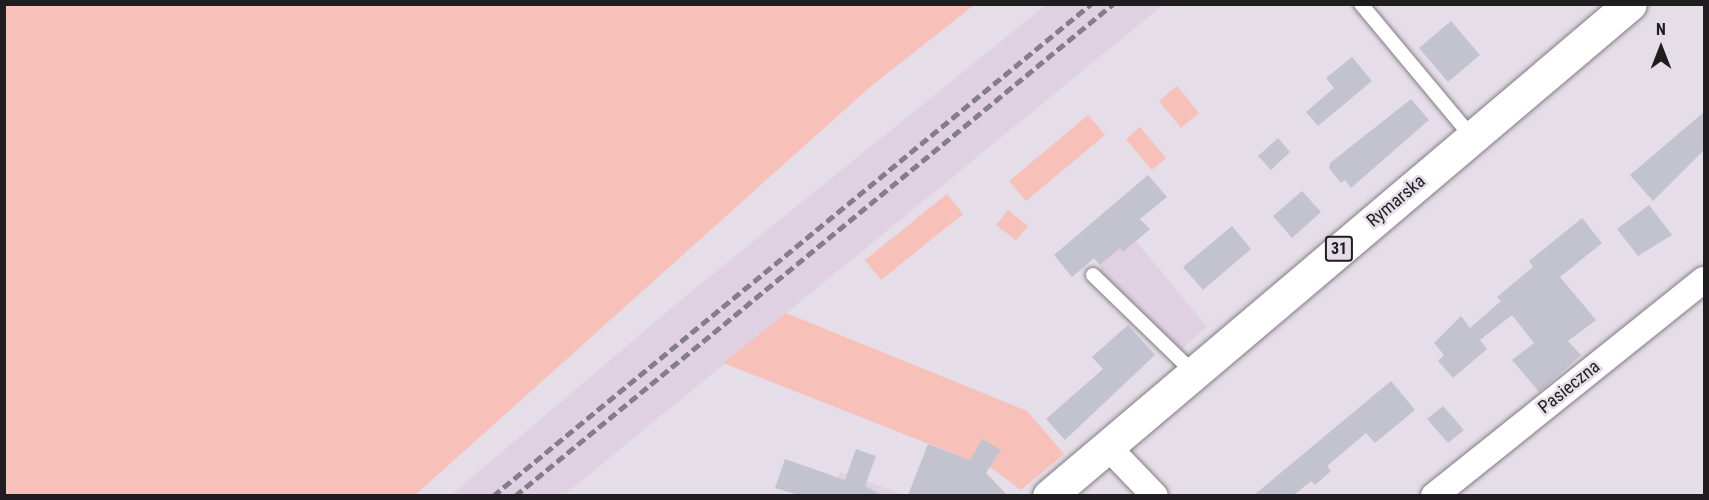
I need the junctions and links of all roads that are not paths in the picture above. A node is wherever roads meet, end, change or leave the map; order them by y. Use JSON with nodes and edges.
{"nodes":[{"id":1,"x":1361,"y":4,"type":"edge"},
{"id":2,"x":1630,"y":4,"type":"edge"},
{"id":3,"x":1473,"y":137,"type":"junction"},
{"id":4,"x":1093,"y":275,"type":"dead end"},
{"id":5,"x":1704,"y":280,"type":"edge"},
{"id":6,"x":1193,"y":372,"type":"junction"},
{"id":7,"x":1107,"y":446,"type":"junction"},
{"id":8,"x":1049,"y":495,"type":"edge"},
{"id":9,"x":1155,"y":495,"type":"edge"},
{"id":10,"x":1434,"y":495,"type":"edge"}],
"edges":[{"from":1,"to":3,"type":"lane"},
{"from":2,"to":3,"type":"main road","name":"Rymarska","number":"31"},
{"from":3,"to":6,"type":"main road","name":"Rymarska","number":"31"},
{"from":4,"to":6,"type":"lane"},
{"from":5,"to":10,"type":"street","name":"Pasieczna"},
{"from":6,"to":7,"type":"main road","name":"Rymarska","number":"31"},
{"from":7,"to":8,"type":"main road","name":"Rymarska","number":"31"},
{"from":7,"to":9,"type":"street"}]}
